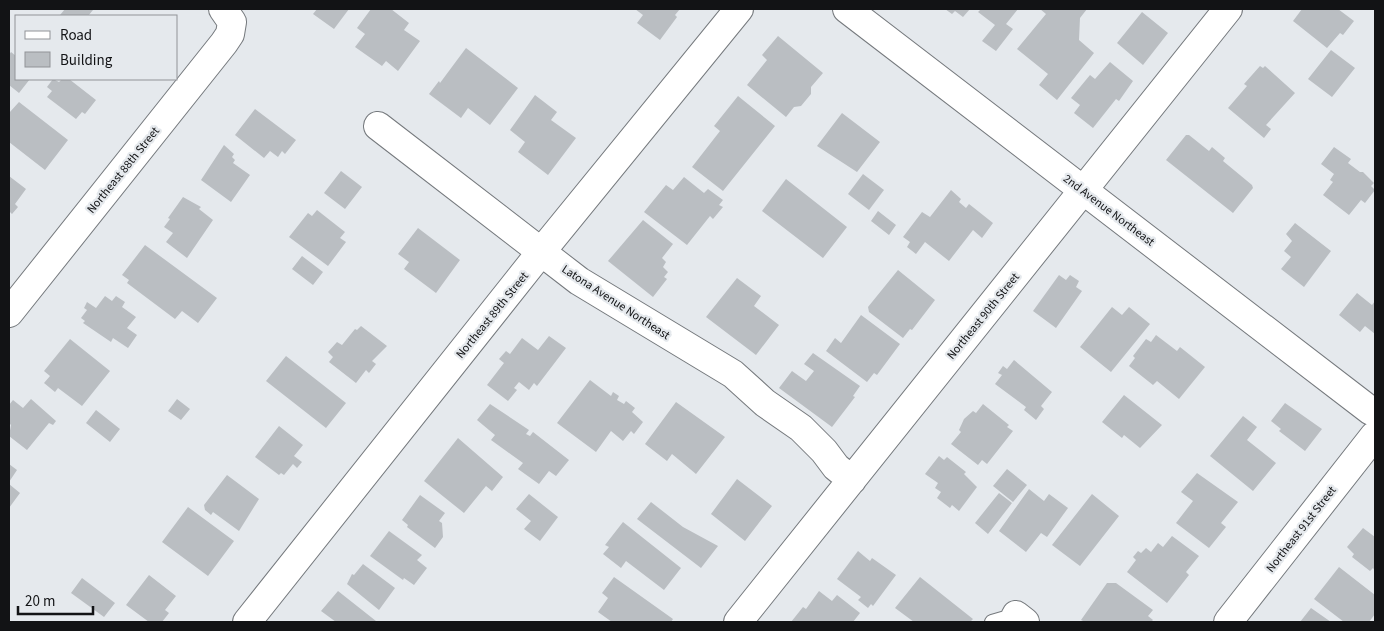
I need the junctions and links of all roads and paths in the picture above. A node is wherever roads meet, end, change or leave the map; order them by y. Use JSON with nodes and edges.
{"nodes":[{"id":1,"x":739,"y":9,"type":"edge"},
{"id":2,"x":847,"y":9,"type":"edge"},
{"id":3,"x":1228,"y":9,"type":"edge"},
{"id":4,"x":227,"y":16,"type":"edge"},
{"id":5,"x":378,"y":126,"type":"dead end"},
{"id":6,"x":1083,"y":190,"type":"junction"},
{"id":7,"x":541,"y":252,"type":"junction"},
{"id":8,"x":9,"y":314,"type":"edge"},
{"id":9,"x":1374,"y":423,"type":"edge"},
{"id":10,"x":852,"y":480,"type":"junction"},
{"id":11,"x":246,"y":622,"type":"edge"},
{"id":12,"x":738,"y":622,"type":"edge"},
{"id":13,"x":1228,"y":622,"type":"edge"}],
"edges":[{"from":1,"to":7,"type":"street","name":"Northeast 89th Street"},
{"from":2,"to":6,"type":"street","name":"2nd Avenue Northeast"},
{"from":3,"to":6,"type":"street","name":"Northeast 90th Street"},
{"from":4,"to":8,"type":"street","name":"Northeast 88th Street"},
{"from":5,"to":7,"type":"street","name":"Latona Avenue Northeast"},
{"from":6,"to":9,"type":"street","name":"2nd Avenue Northeast"},
{"from":6,"to":10,"type":"street","name":"Northeast 90th Street"},
{"from":7,"to":10,"type":"street","name":"Latona Avenue Northeast"},
{"from":7,"to":11,"type":"street","name":"Northeast 89th Street"},
{"from":9,"to":13,"type":"street","name":"Northeast 91st Street"},
{"from":10,"to":12,"type":"street","name":"Northeast 90th Street"}]}
